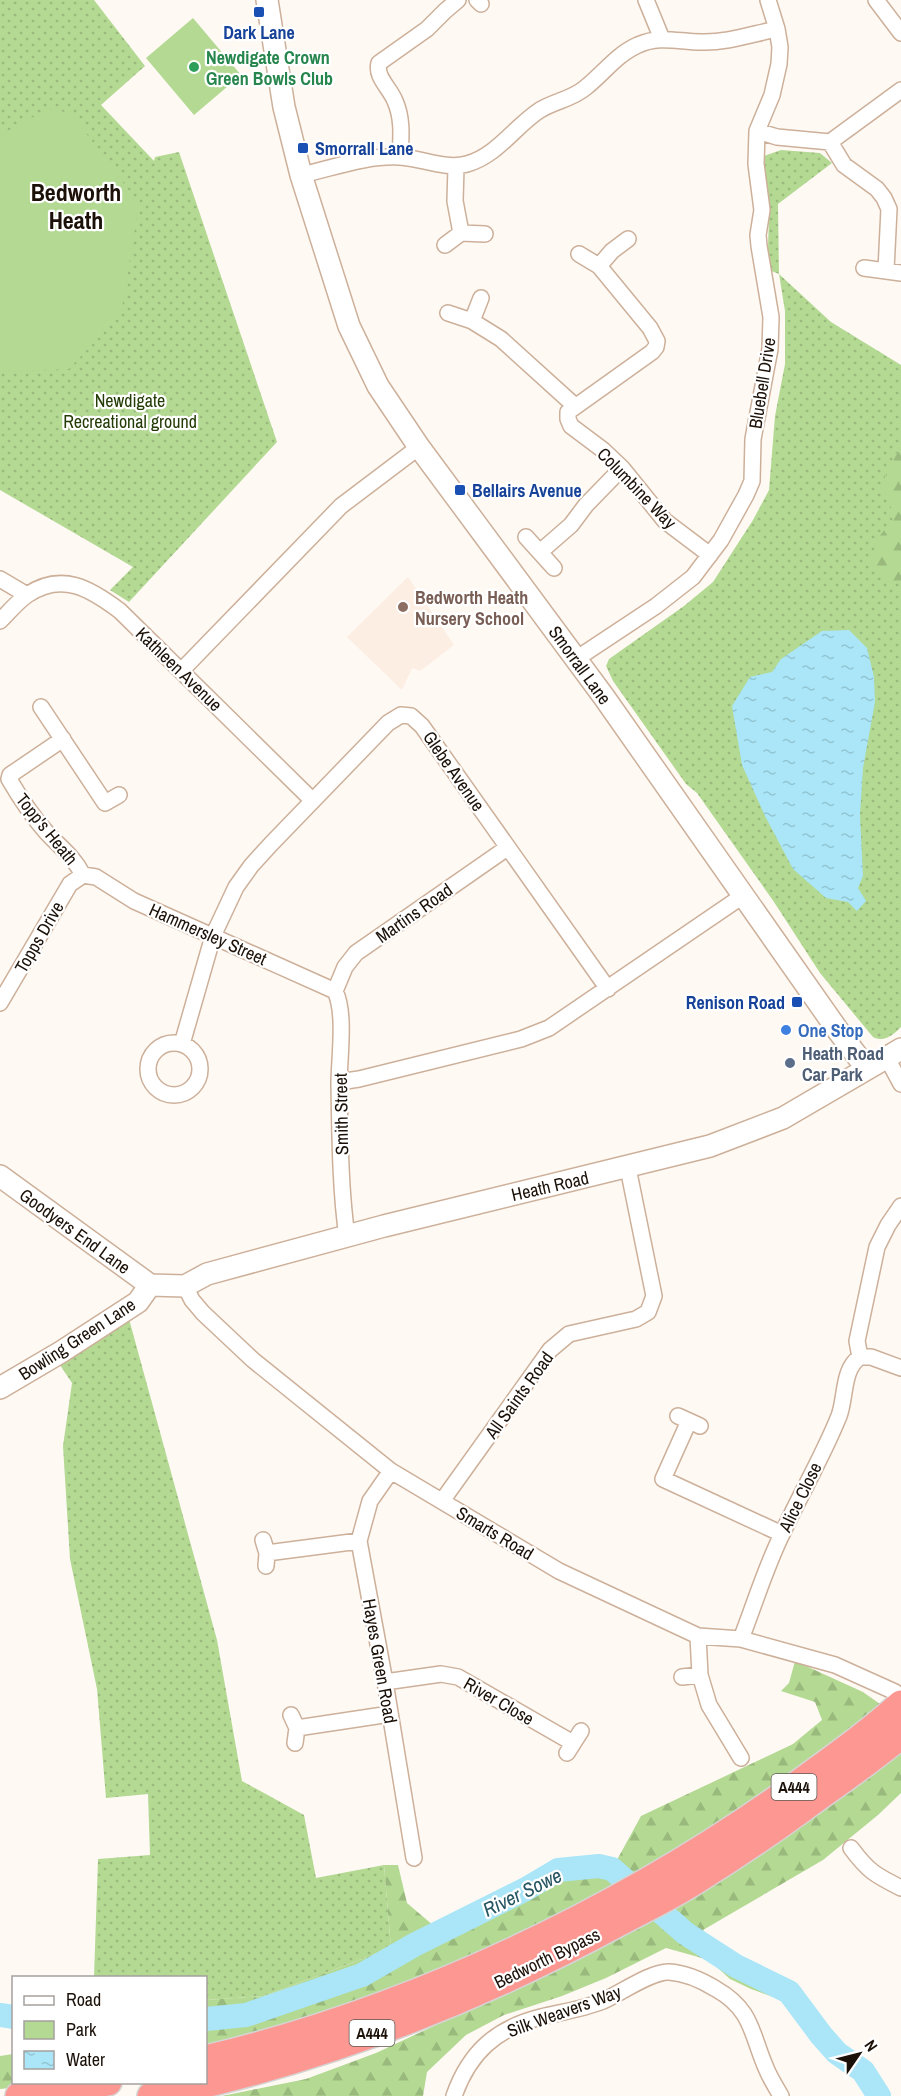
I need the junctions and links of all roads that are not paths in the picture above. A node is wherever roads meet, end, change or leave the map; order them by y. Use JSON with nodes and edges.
{"nodes":[{"id":1,"x":267,"y":0,"type":"edge"},
{"id":2,"x":458,"y":0,"type":"edge"},
{"id":3,"x":646,"y":0,"type":"edge"},
{"id":4,"x":768,"y":0,"type":"edge"},
{"id":5,"x":876,"y":0,"type":"edge"},
{"id":6,"x":777,"y":28,"type":"junction"},
{"id":7,"x":901,"y":33,"type":"edge"},
{"id":8,"x":662,"y":39,"type":"junction"},
{"id":9,"x":901,"y":90,"type":"edge"},
{"id":10,"x":757,"y":131,"type":"junction"},
{"id":11,"x":830,"y":142,"type":"junction"},
{"id":12,"x":400,"y":157,"type":"junction"},
{"id":13,"x":456,"y":166,"type":"junction"},
{"id":14,"x":301,"y":175,"type":"junction"},
{"id":15,"x":461,"y":233,"type":"junction"},
{"id":16,"x":485,"y":234,"type":"dead end"},
{"id":17,"x":628,"y":239,"type":"dead end"},
{"id":18,"x":446,"y":245,"type":"dead end"},
{"id":19,"x":579,"y":254,"type":"dead end"},
{"id":20,"x":599,"y":266,"type":"junction"},
{"id":21,"x":864,"y":268,"type":"dead end"},
{"id":22,"x":893,"y":272,"type":"edge"},
{"id":23,"x":481,"y":298,"type":"dead end"},
{"id":24,"x":448,"y":313,"type":"dead end"},
{"id":25,"x":472,"y":321,"type":"junction"},
{"id":26,"x":575,"y":406,"type":"junction"},
{"id":27,"x":419,"y":447,"type":"junction"},
{"id":28,"x":622,"y":468,"type":"junction"},
{"id":29,"x":526,"y":537,"type":"dead end"},
{"id":30,"x":540,"y":552,"type":"junction"},
{"id":31,"x":710,"y":555,"type":"junction"},
{"id":32,"x":554,"y":568,"type":"dead end"},
{"id":33,"x":0,"y":579,"type":"edge"},
{"id":34,"x":27,"y":595,"type":"junction"},
{"id":35,"x":0,"y":621,"type":"edge"},
{"id":36,"x":576,"y":659,"type":"junction"},
{"id":37,"x":182,"y":670,"type":"junction"},
{"id":38,"x":40,"y":706,"type":"dead end"},
{"id":39,"x":63,"y":739,"type":"junction"},
{"id":40,"x":119,"y":795,"type":"dead end"},
{"id":41,"x":312,"y":800,"type":"junction"},
{"id":42,"x":507,"y":848,"type":"junction"},
{"id":43,"x":83,"y":875,"type":"junction"},
{"id":44,"x":744,"y":895,"type":"junction"},
{"id":45,"x":213,"y":936,"type":"junction"},
{"id":46,"x":608,"y":989,"type":"junction"},
{"id":47,"x":335,"y":992,"type":"junction"},
{"id":48,"x":0,"y":1003,"type":"edge"},
{"id":49,"x":182,"y":1044,"type":"dead end"},
{"id":50,"x":894,"y":1053,"type":"edge"},
{"id":51,"x":867,"y":1069,"type":"junction"},
{"id":52,"x":339,"y":1082,"type":"junction"},
{"id":53,"x":901,"y":1084,"type":"edge"},
{"id":54,"x":628,"y":1168,"type":"junction"},
{"id":55,"x":0,"y":1176,"type":"edge"},
{"id":56,"x":901,"y":1206,"type":"edge"},
{"id":57,"x":347,"y":1237,"type":"junction"},
{"id":58,"x":150,"y":1285,"type":"junction"},
{"id":59,"x":185,"y":1286,"type":"junction"},
{"id":60,"x":860,"y":1357,"type":"junction"},
{"id":61,"x":901,"y":1368,"type":"edge"},
{"id":62,"x":0,"y":1388,"type":"edge"},
{"id":63,"x":689,"y":1421,"type":"dead end"},
{"id":64,"x":391,"y":1471,"type":"junction"},
{"id":65,"x":442,"y":1501,"type":"junction"},
{"id":66,"x":782,"y":1534,"type":"junction"},
{"id":67,"x":359,"y":1541,"type":"junction"},
{"id":68,"x":265,"y":1553,"type":"dead end"},
{"id":69,"x":698,"y":1636,"type":"junction"},
{"id":70,"x":741,"y":1639,"type":"junction"},
{"id":71,"x":700,"y":1675,"type":"junction"},
{"id":72,"x":682,"y":1677,"type":"dead end"},
{"id":73,"x":385,"y":1682,"type":"junction"},
{"id":74,"x":898,"y":1698,"type":"edge"},
{"id":75,"x":390,"y":1714,"type":"junction"},
{"id":76,"x":294,"y":1729,"type":"dead end"},
{"id":77,"x":901,"y":1735,"type":"edge"},
{"id":78,"x":574,"y":1742,"type":"dead end"},
{"id":79,"x":741,"y":1758,"type":"dead end"},
{"id":80,"x":851,"y":1848,"type":"dead end"},
{"id":81,"x":414,"y":1858,"type":"dead end"},
{"id":82,"x":688,"y":1872,"type":"junction"},
{"id":83,"x":901,"y":1887,"type":"edge"},
{"id":84,"x":578,"y":1931,"type":"junction"},
{"id":85,"x":207,"y":2059,"type":"edge"},
{"id":86,"x":95,"y":2084,"type":"edge"},
{"id":87,"x":20,"y":2096,"type":"edge"},
{"id":88,"x":151,"y":2096,"type":"edge"},
{"id":89,"x":454,"y":2096,"type":"edge"},
{"id":90,"x":781,"y":2096,"type":"edge"}],
"edges":[{"from":1,"to":14,"type":"street","name":"Smorrall Lane"},
{"from":2,"to":12,"type":"street"},
{"from":3,"to":8,"type":"street"},
{"from":4,"to":6,"type":"street","name":"Bluebell Drive"},
{"from":5,"to":7,"type":"street"},
{"from":6,"to":8,"type":"street"},
{"from":6,"to":10,"type":"street","name":"Bluebell Drive"},
{"from":8,"to":13,"type":"street"},
{"from":9,"to":11,"type":"street"},
{"from":10,"to":11,"type":"street"},
{"from":10,"to":31,"type":"street","name":"Bluebell Drive"},
{"from":11,"to":22,"type":"street"},
{"from":12,"to":13,"type":"street"},
{"from":12,"to":14,"type":"street"},
{"from":13,"to":15,"type":"street"},
{"from":14,"to":27,"type":"street","name":"Smorrall Lane"},
{"from":15,"to":16,"type":"street"},
{"from":15,"to":18,"type":"street"},
{"from":17,"to":20,"type":"street"},
{"from":19,"to":20,"type":"street"},
{"from":20,"to":26,"type":"street"},
{"from":21,"to":22,"type":"street"},
{"from":23,"to":25,"type":"street"},
{"from":24,"to":25,"type":"street"},
{"from":25,"to":26,"type":"street"},
{"from":26,"to":28,"type":"street","name":"Columbine Way"},
{"from":27,"to":36,"type":"street","name":"Smorrall Lane"},
{"from":27,"to":37,"type":"street"},
{"from":28,"to":30,"type":"street"},
{"from":28,"to":31,"type":"street","name":"Columbine Way"},
{"from":29,"to":30,"type":"street"},
{"from":30,"to":32,"type":"street"},
{"from":31,"to":36,"type":"street","name":"Bluebell Drive"},
{"from":33,"to":34,"type":"street"},
{"from":34,"to":35,"type":"street"},
{"from":34,"to":37,"type":"street","name":"Kathleen Avenue"},
{"from":36,"to":44,"type":"street","name":"Smorrall Lane"},
{"from":37,"to":41,"type":"street","name":"Kathleen Avenue"},
{"from":38,"to":39,"type":"street"},
{"from":39,"to":40,"type":"street"},
{"from":39,"to":43,"type":"street","name":"Topp's Heath"},
{"from":41,"to":42,"type":"street","name":"Glebe Avenue"},
{"from":41,"to":45,"type":"street","name":"Glebe Avenue"},
{"from":42,"to":46,"type":"street","name":"Glebe Avenue"},
{"from":42,"to":47,"type":"street","name":"Martins Road"},
{"from":43,"to":45,"type":"street","name":"Hammersley Street"},
{"from":43,"to":48,"type":"street","name":"Topps Drive"},
{"from":44,"to":46,"type":"street"},
{"from":44,"to":51,"type":"street","name":"Smorrall Lane"},
{"from":45,"to":47,"type":"street","name":"Hammersley Street"},
{"from":45,"to":49,"type":"street","name":"Glebe Avenue"},
{"from":46,"to":52,"type":"street"},
{"from":47,"to":52,"type":"street","name":"Smith Street"},
{"from":50,"to":51,"type":"street","name":"Heath Road"},
{"from":50,"to":53,"type":"street"},
{"from":51,"to":54,"type":"street","name":"Heath Road"},
{"from":52,"to":57,"type":"street","name":"Smith Street"},
{"from":54,"to":57,"type":"street","name":"Heath Road"},
{"from":54,"to":65,"type":"street","name":"All Saints Road"},
{"from":55,"to":58,"type":"street","name":"Goodyers End Lane"},
{"from":56,"to":60,"type":"street","name":"Alice Close"},
{"from":57,"to":59,"type":"street","name":"Heath Road"},
{"from":58,"to":59,"type":"street"},
{"from":58,"to":62,"type":"street","name":"Bowling Green Lane"},
{"from":59,"to":64,"type":"street","name":"Smarts Road"},
{"from":60,"to":61,"type":"street"},
{"from":60,"to":66,"type":"street","name":"Alice Close"},
{"from":63,"to":66,"type":"street"},
{"from":64,"to":65,"type":"street","name":"Smarts Road"},
{"from":64,"to":67,"type":"street","name":"Hayes Green Road"},
{"from":65,"to":69,"type":"street","name":"Smarts Road"},
{"from":66,"to":70,"type":"street","name":"Alice Close"},
{"from":67,"to":68,"type":"street"},
{"from":67,"to":73,"type":"street","name":"Hayes Green Road"},
{"from":69,"to":70,"type":"street","name":"Smarts Road"},
{"from":69,"to":71,"type":"street"},
{"from":70,"to":74,"type":"street","name":"Smarts Road"},
{"from":71,"to":72,"type":"street"},
{"from":71,"to":79,"type":"street"},
{"from":73,"to":75,"type":"street","name":"Hayes Green Road"},
{"from":73,"to":78,"type":"street","name":"River Close"},
{"from":74,"to":82,"type":"highway","name":"Bedworth Bypass","number":"A444"},
{"from":75,"to":76,"type":"street"},
{"from":75,"to":81,"type":"street","name":"Hayes Green Road"},
{"from":77,"to":82,"type":"highway","name":"Bedworth Bypass","number":"A444"},
{"from":80,"to":83,"type":"street"},
{"from":82,"to":84,"type":"highway","name":"Bedworth Bypass","number":"A444"},
{"from":84,"to":85,"type":"highway","name":"Bedworth Bypass","number":"A444"},
{"from":84,"to":88,"type":"highway","name":"Bedworth Bypass","number":"A444"},
{"from":86,"to":87,"type":"highway"},
{"from":89,"to":90,"type":"street","name":"Silk Weavers Way"}]}
